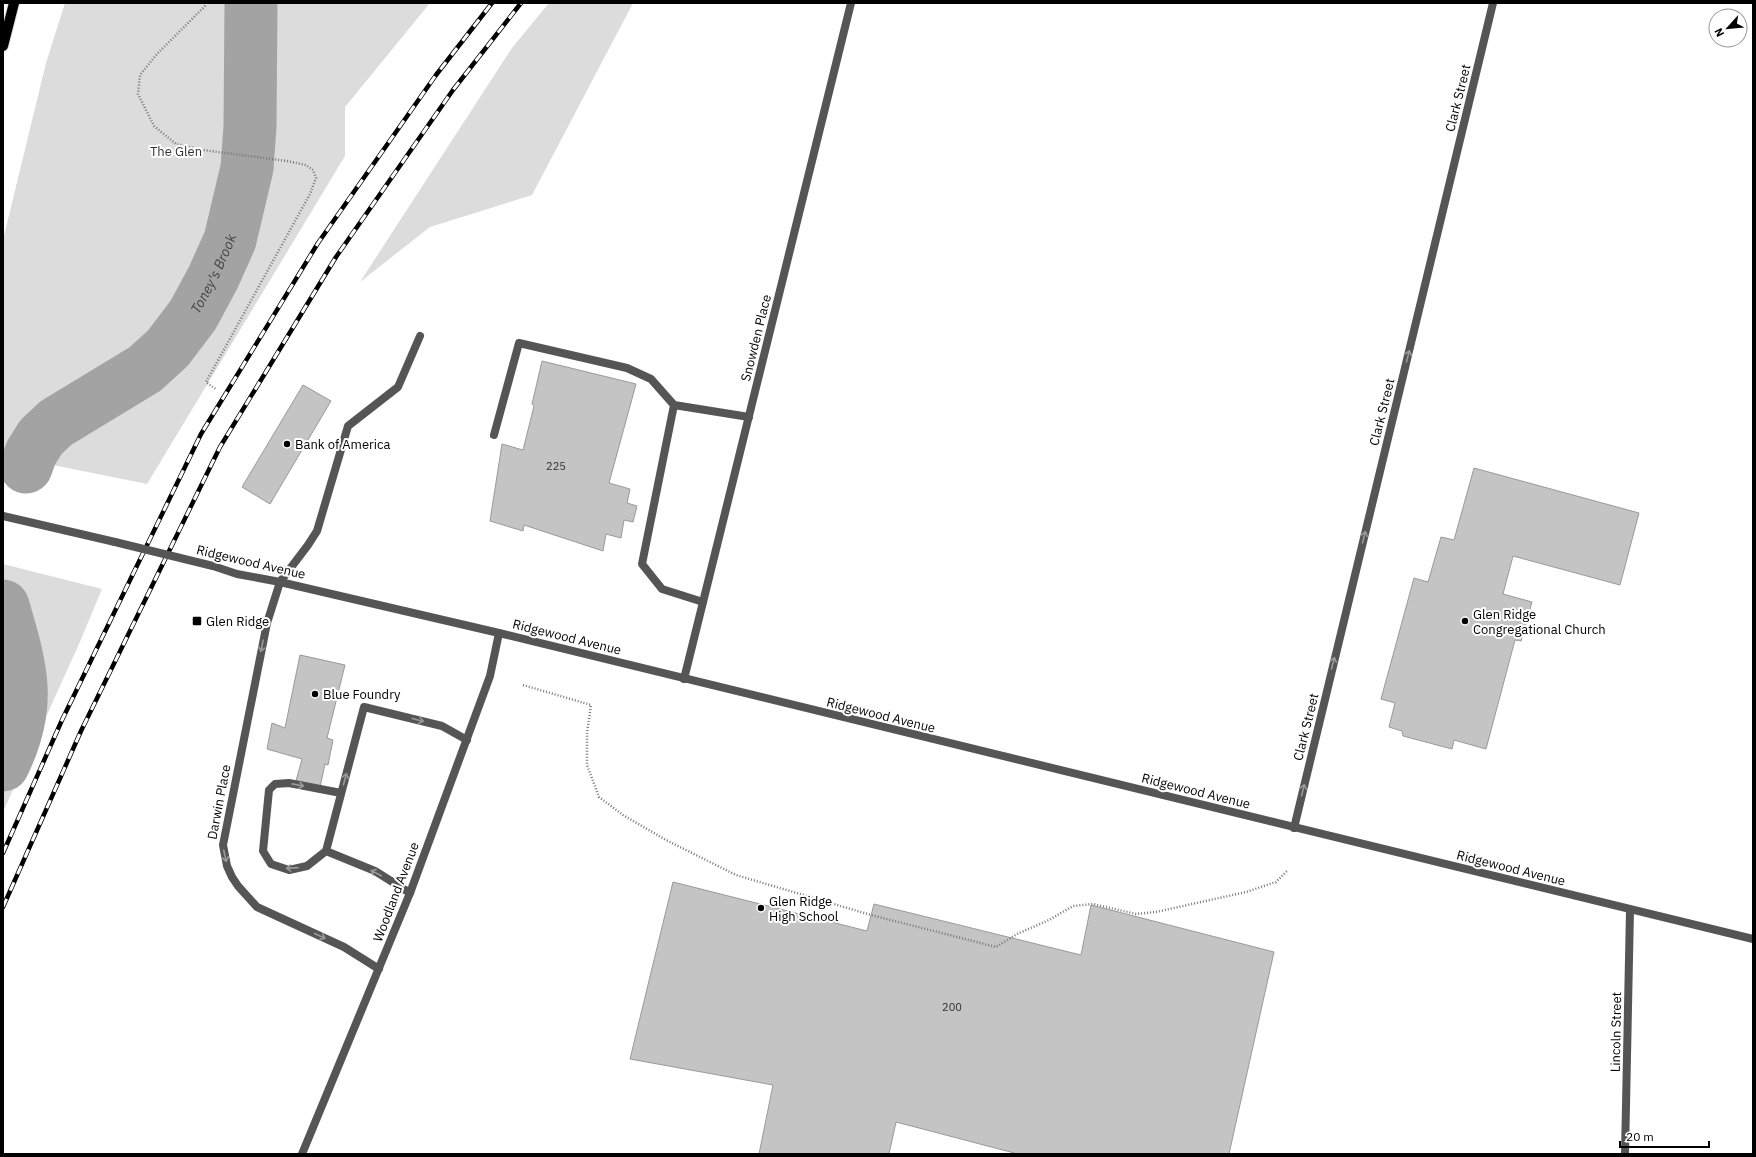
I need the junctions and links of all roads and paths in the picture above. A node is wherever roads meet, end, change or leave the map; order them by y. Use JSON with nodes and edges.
{"nodes":[{"id":1,"x":14,"y":3,"type":"edge"},
{"id":2,"x":206,"y":3,"type":"edge"},
{"id":3,"x":851,"y":3,"type":"edge"},
{"id":4,"x":1493,"y":3,"type":"edge"},
{"id":5,"x":3,"y":46,"type":"edge"},
{"id":6,"x":420,"y":336,"type":"dead end"},
{"id":7,"x":217,"y":390,"type":"dead end"},
{"id":8,"x":674,"y":405,"type":"junction"},
{"id":9,"x":749,"y":417,"type":"junction"},
{"id":10,"x":494,"y":435,"type":"dead end"},
{"id":11,"x":3,"y":516,"type":"edge"},
{"id":12,"x":280,"y":582,"type":"junction"},
{"id":13,"x":703,"y":602,"type":"junction"},
{"id":14,"x":499,"y":633,"type":"junction"},
{"id":15,"x":684,"y":679,"type":"junction"},
{"id":16,"x":523,"y":685,"type":"dead end"},
{"id":17,"x":467,"y":740,"type":"junction"},
{"id":18,"x":341,"y":794,"type":"junction"},
{"id":19,"x":1294,"y":828,"type":"junction"},
{"id":20,"x":326,"y":851,"type":"junction"},
{"id":21,"x":1287,"y":871,"type":"dead end"},
{"id":22,"x":410,"y":892,"type":"junction"},
{"id":23,"x":1630,"y":910,"type":"junction"},
{"id":24,"x":1753,"y":939,"type":"edge"},
{"id":25,"x":379,"y":969,"type":"junction"},
{"id":26,"x":302,"y":1154,"type":"edge"},
{"id":27,"x":1625,"y":1154,"type":"edge"}],
"edges":[{"from":1,"to":5,"type":"main road"},
{"from":2,"to":7,"type":"path"},
{"from":3,"to":9,"type":"street","name":"Snowden Place"},
{"from":19,"to":4,"type":"street","name":"Clark Street","one_way":true},
{"from":6,"to":12,"type":"street","name":"Darwin Place"},
{"from":8,"to":9,"type":"street"},
{"from":8,"to":10,"type":"street"},
{"from":8,"to":13,"type":"street"},
{"from":9,"to":13,"type":"street","name":"Snowden Place"},
{"from":11,"to":12,"type":"street","name":"Ridgewood Avenue","bridge":true},
{"from":12,"to":14,"type":"street","name":"Ridgewood Avenue"},
{"from":12,"to":25,"type":"street","name":"Darwin Place","one_way":true},
{"from":13,"to":15,"type":"street","name":"Snowden Place"},
{"from":14,"to":15,"type":"street","name":"Ridgewood Avenue"},
{"from":14,"to":17,"type":"street","name":"Woodland Avenue"},
{"from":15,"to":19,"type":"street","name":"Ridgewood Avenue"},
{"from":16,"to":21,"type":"path"},
{"from":18,"to":17,"type":"street","one_way":true},
{"from":17,"to":22,"type":"street","name":"Woodland Avenue"},
{"from":18,"to":20,"type":"street"},
{"from":20,"to":18,"type":"street","one_way":true},
{"from":19,"to":23,"type":"street","name":"Ridgewood Avenue"},
{"from":22,"to":20,"type":"street","one_way":true},
{"from":22,"to":25,"type":"street","name":"Woodland Avenue"},
{"from":23,"to":24,"type":"street","name":"Ridgewood Avenue"},
{"from":23,"to":27,"type":"street","name":"Lincoln Street"},
{"from":25,"to":26,"type":"street","name":"Woodland Avenue"}]}
